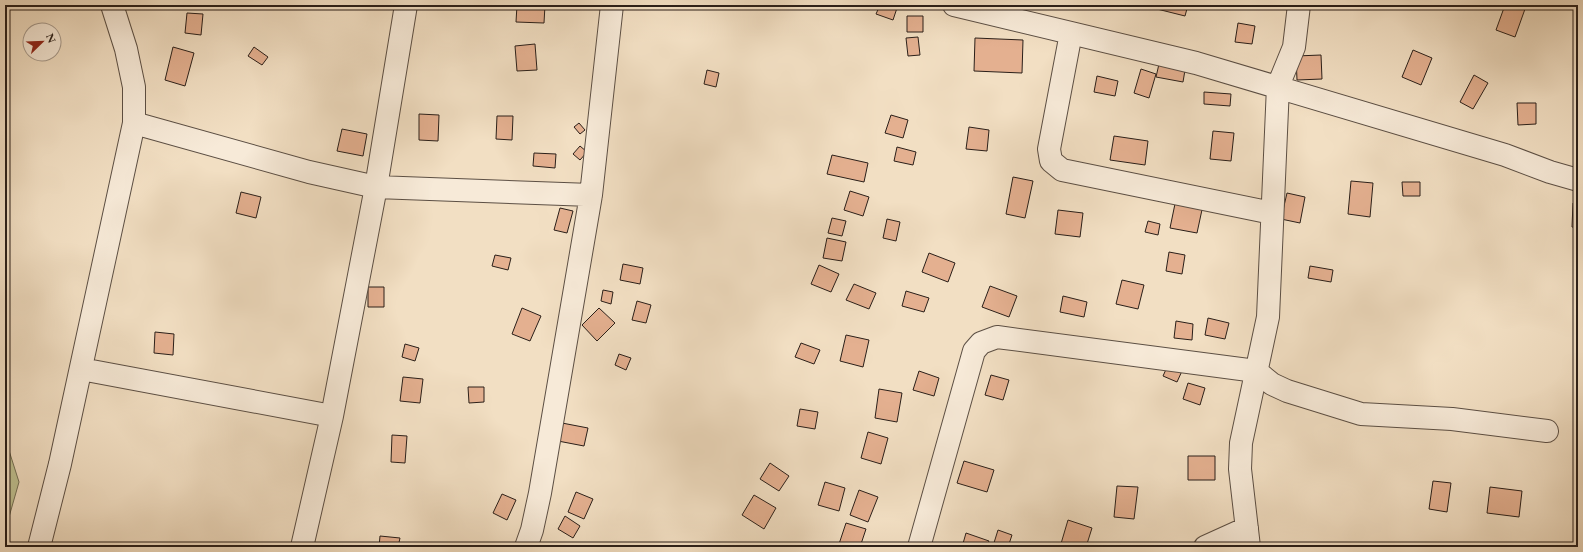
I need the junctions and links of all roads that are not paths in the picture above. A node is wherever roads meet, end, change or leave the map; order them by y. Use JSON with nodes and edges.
{"nodes":[{"id":1,"x":112,"y":5,"type":"edge"},
{"id":2,"x":406,"y":5,"type":"edge"},
{"id":3,"x":612,"y":5,"type":"edge"},
{"id":4,"x":954,"y":5,"type":"edge"},
{"id":5,"x":1299,"y":5,"type":"edge"},
{"id":6,"x":1016,"y":12,"type":"edge"},
{"id":7,"x":1071,"y":33,"type":"junction"},
{"id":8,"x":1278,"y":86,"type":"junction"},
{"id":9,"x":134,"y":123,"type":"junction"},
{"id":10,"x":1578,"y":180,"type":"edge"},
{"id":11,"x":376,"y":187,"type":"junction"},
{"id":12,"x":591,"y":195,"type":"junction"},
{"id":13,"x":1272,"y":213,"type":"junction"},
{"id":14,"x":81,"y":369,"type":"junction"},
{"id":15,"x":1256,"y":371,"type":"junction"},
{"id":16,"x":332,"y":416,"type":"junction"},
{"id":17,"x":1547,"y":431,"type":"dead end"},
{"id":18,"x":1248,"y":538,"type":"edge"},
{"id":19,"x":39,"y":547,"type":"edge"},
{"id":20,"x":302,"y":547,"type":"edge"},
{"id":21,"x":526,"y":547,"type":"edge"},
{"id":22,"x":919,"y":547,"type":"edge"},
{"id":23,"x":1205,"y":547,"type":"edge"},
{"id":24,"x":1263,"y":547,"type":"edge"}],
"edges":[{"from":1,"to":9,"type":"street"},
{"from":2,"to":11,"type":"street"},
{"from":3,"to":12,"type":"street"},
{"from":4,"to":6,"type":"street"},
{"from":5,"to":8,"type":"street"},
{"from":6,"to":7,"type":"street"},
{"from":7,"to":8,"type":"street"},
{"from":7,"to":13,"type":"street"},
{"from":8,"to":10,"type":"street"},
{"from":8,"to":13,"type":"street"},
{"from":9,"to":11,"type":"street"},
{"from":9,"to":14,"type":"street"},
{"from":11,"to":12,"type":"street"},
{"from":11,"to":16,"type":"street"},
{"from":12,"to":21,"type":"street"},
{"from":13,"to":15,"type":"street"},
{"from":14,"to":16,"type":"street"},
{"from":14,"to":19,"type":"street"},
{"from":15,"to":17,"type":"street"},
{"from":15,"to":18,"type":"street"},
{"from":15,"to":22,"type":"street"},
{"from":16,"to":20,"type":"street"},
{"from":18,"to":23,"type":"street"},
{"from":18,"to":24,"type":"street"}]}
